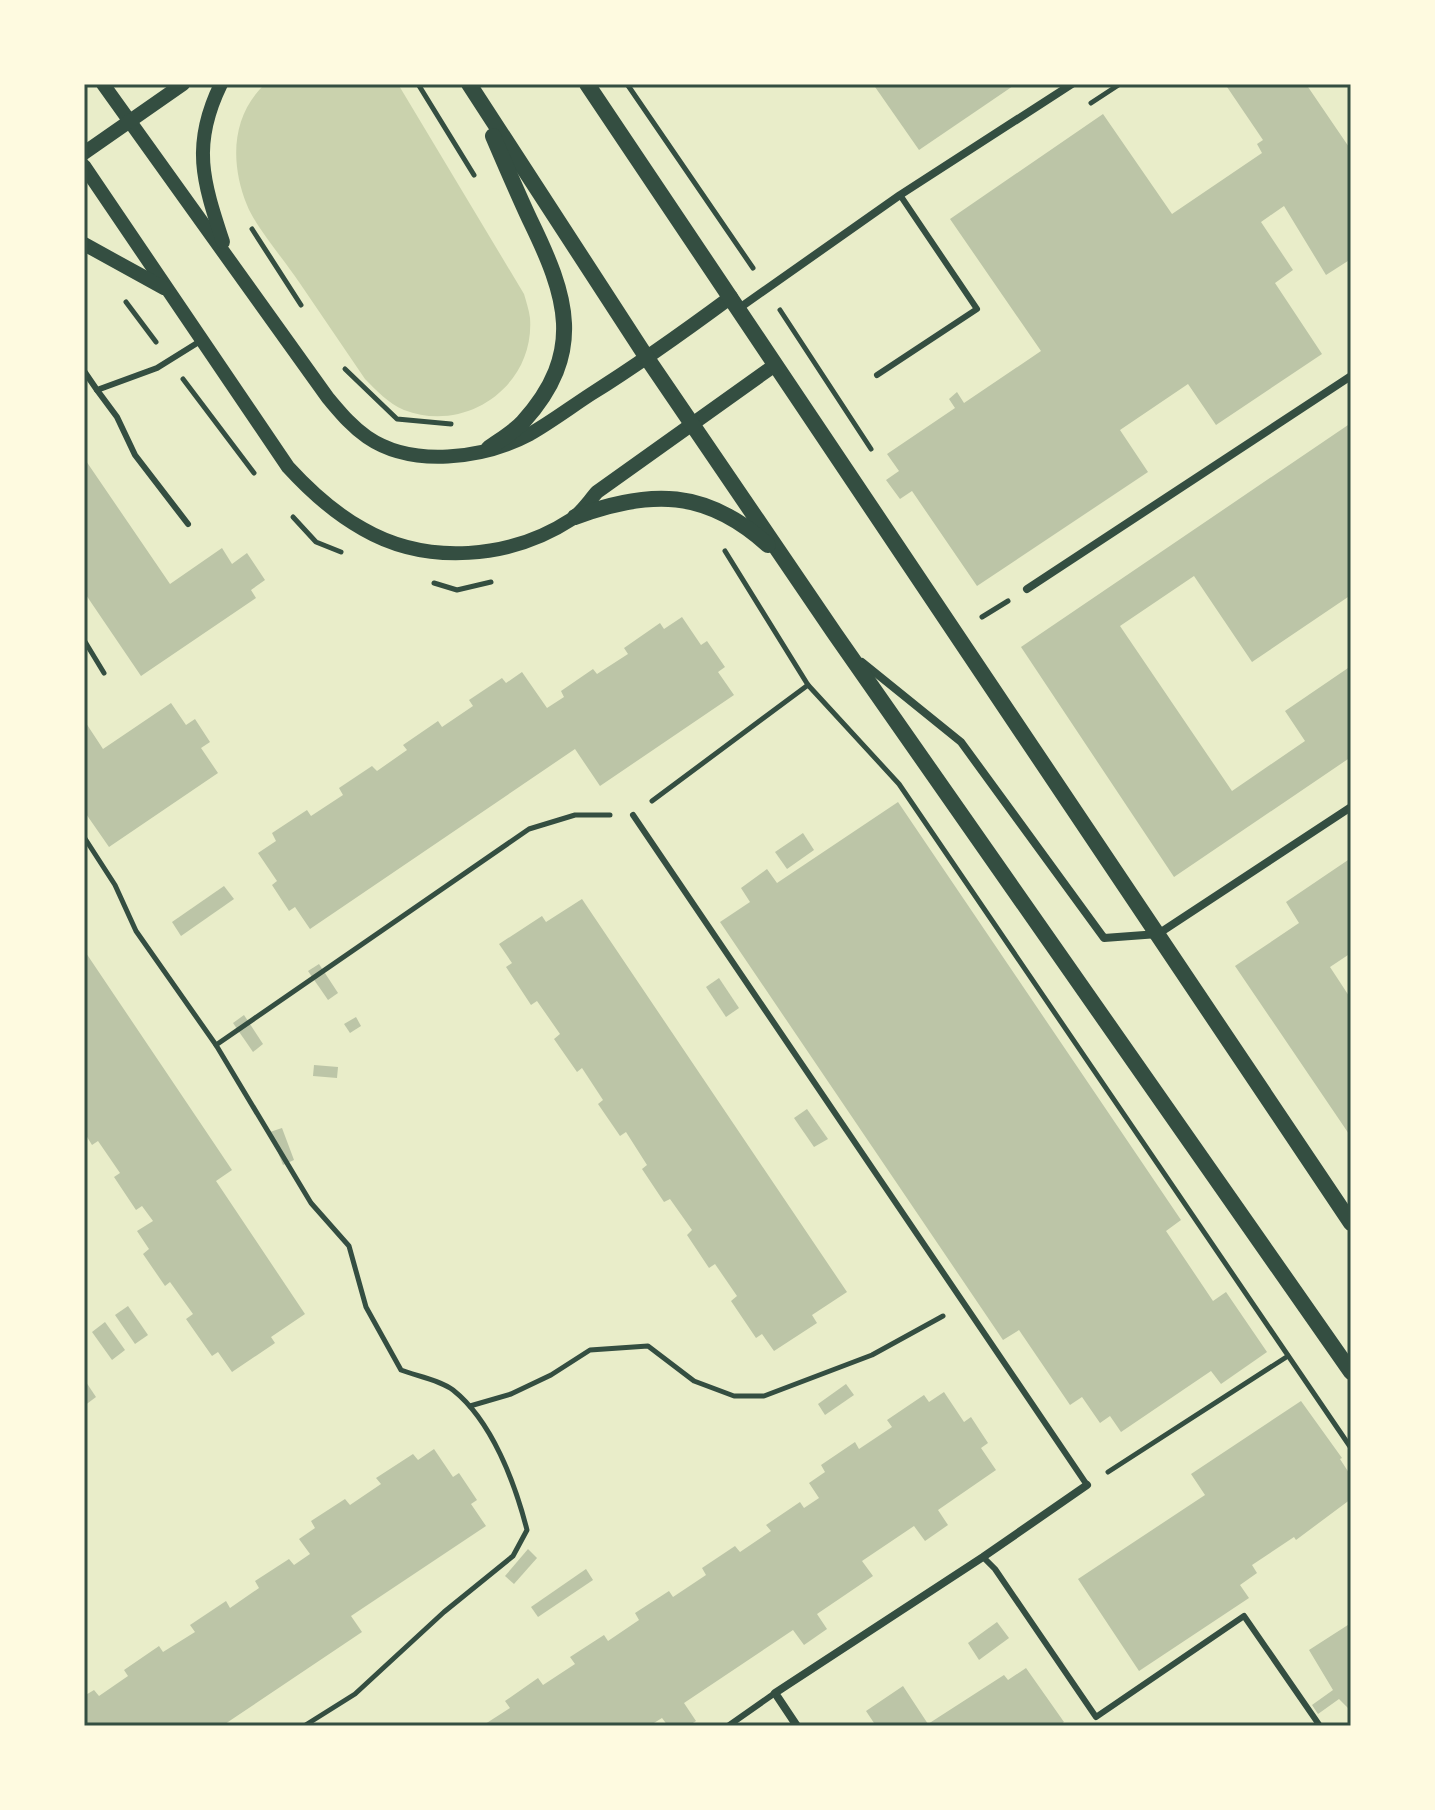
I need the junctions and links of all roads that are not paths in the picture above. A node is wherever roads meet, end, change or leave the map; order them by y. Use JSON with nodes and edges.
{"nodes":[{"id":1,"x":103,"y":84,"type":"edge"},
{"id":2,"x":183,"y":84,"type":"edge"},
{"id":3,"x":221,"y":84,"type":"edge"},
{"id":4,"x":587,"y":84,"type":"edge"},
{"id":5,"x":1072,"y":84,"type":"edge"},
{"id":6,"x":470,"y":85,"type":"edge"},
{"id":7,"x":129,"y":121,"type":"junction"},
{"id":8,"x":84,"y":153,"type":"edge"},
{"id":9,"x":84,"y":166,"type":"edge"},
{"id":10,"x":900,"y":195,"type":"junction"},
{"id":11,"x":84,"y":244,"type":"edge"},
{"id":12,"x":227,"y":254,"type":"junction"},
{"id":13,"x":167,"y":290,"type":"junction"},
{"id":14,"x":734,"y":303,"type":"junction"},
{"id":15,"x":202,"y":340,"type":"junction"},
{"id":16,"x":647,"y":358,"type":"junction"},
{"id":17,"x":775,"y":365,"type":"junction"},
{"id":18,"x":84,"y":371,"type":"edge"},
{"id":19,"x":877,"y":375,"type":"dead end"},
{"id":20,"x":1351,"y":376,"type":"edge"},
{"id":21,"x":97,"y":390,"type":"junction"},
{"id":22,"x":692,"y":423,"type":"junction"},
{"id":23,"x":489,"y":448,"type":"junction"},
{"id":24,"x":575,"y":517,"type":"junction"},
{"id":25,"x":188,"y":524,"type":"dead end"},
{"id":26,"x":787,"y":563,"type":"junction"},
{"id":27,"x":1027,"y":589,"type":"dead end"},
{"id":28,"x":845,"y":649,"type":"junction"},
{"id":29,"x":1351,"y":807,"type":"edge"},
{"id":30,"x":633,"y":815,"type":"road end"},
{"id":31,"x":1158,"y":934,"type":"junction"},
{"id":32,"x":1351,"y":1223,"type":"edge"},
{"id":33,"x":1351,"y":1372,"type":"edge"},
{"id":34,"x":1087,"y":1485,"type":"joint"},
{"id":35,"x":983,"y":1557,"type":"junction"},
{"id":36,"x":775,"y":1693,"type":"junction"},
{"id":37,"x":728,"y":1726,"type":"edge"},
{"id":38,"x":797,"y":1726,"type":"edge"},
{"id":39,"x":1320,"y":1726,"type":"edge"}],
"edges":[{"from":1,"to":7,"type":"street"},
{"from":2,"to":7,"type":"street"},
{"from":3,"to":12,"type":"street"},
{"from":4,"to":14,"type":"main road"},
{"from":5,"to":10,"type":"street"},
{"from":6,"to":16,"type":"main road"},
{"from":6,"to":23,"type":"main road"},
{"from":7,"to":8,"type":"street"},
{"from":7,"to":12,"type":"street"},
{"from":9,"to":13,"type":"street"},
{"from":10,"to":14,"type":"street"},
{"from":10,"to":19,"type":"lane"},
{"from":11,"to":13,"type":"street"},
{"from":12,"to":23,"type":"street"},
{"from":13,"to":15,"type":"street"},
{"from":14,"to":16,"type":"street"},
{"from":14,"to":17,"type":"main road"},
{"from":15,"to":21,"type":"lane"},
{"from":15,"to":24,"type":"street"},
{"from":16,"to":22,"type":"main road"},
{"from":16,"to":23,"type":"street"},
{"from":17,"to":22,"type":"street"},
{"from":17,"to":31,"type":"main road"},
{"from":18,"to":21,"type":"lane"},
{"from":20,"to":27,"type":"street"},
{"from":21,"to":25,"type":"lane"},
{"from":22,"to":24,"type":"street"},
{"from":22,"to":26,"type":"main road"},
{"from":24,"to":26,"type":"main road"},
{"from":26,"to":28,"type":"main road"},
{"from":28,"to":31,"type":"street"},
{"from":28,"to":33,"type":"main road"},
{"from":29,"to":31,"type":"street"},
{"from":30,"to":34,"type":"lane"},
{"from":31,"to":32,"type":"main road"},
{"from":34,"to":35,"type":"street"},
{"from":35,"to":36,"type":"street"},
{"from":35,"to":39,"type":"lane"},
{"from":36,"to":37,"type":"lane"},
{"from":36,"to":38,"type":"street"}]}
